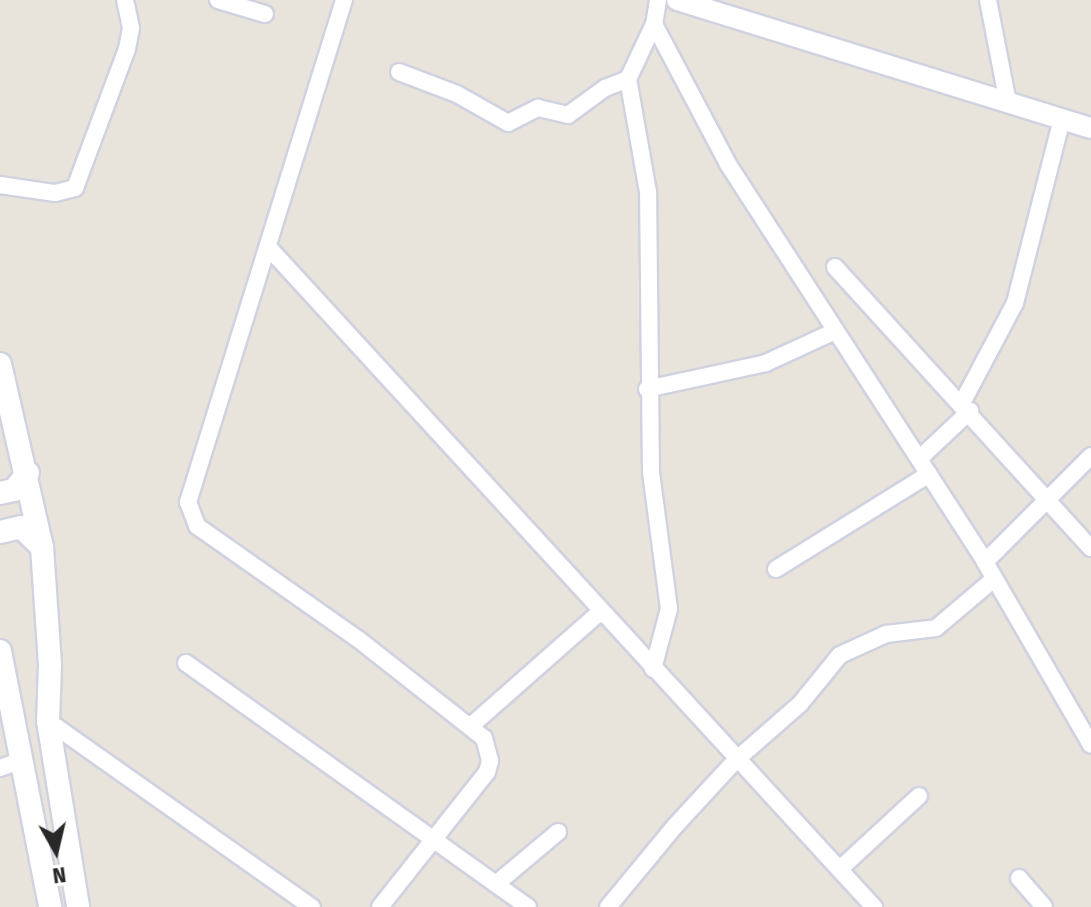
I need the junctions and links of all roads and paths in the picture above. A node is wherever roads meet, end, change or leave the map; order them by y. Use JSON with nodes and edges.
{"nodes":[{"id":1,"x":125,"y":0,"type":"edge"},
{"id":2,"x":218,"y":0,"type":"edge"},
{"id":3,"x":344,"y":0,"type":"edge"},
{"id":4,"x":658,"y":0,"type":"edge"},
{"id":5,"x":677,"y":0,"type":"edge"},
{"id":6,"x":988,"y":0,"type":"edge"},
{"id":7,"x":265,"y":14,"type":"dead end"},
{"id":8,"x":654,"y":24,"type":"junction"},
{"id":9,"x":399,"y":72,"type":"dead end"},
{"id":10,"x":628,"y":79,"type":"junction"},
{"id":11,"x":1007,"y":98,"type":"junction"},
{"id":12,"x":1062,"y":118,"type":"junction"},
{"id":13,"x":1091,"y":128,"type":"edge"},
{"id":14,"x":0,"y":185,"type":"edge"},
{"id":15,"x":269,"y":248,"type":"junction"},
{"id":16,"x":835,"y":267,"type":"dead end"},
{"id":17,"x":835,"y":331,"type":"junction"},
{"id":18,"x":0,"y":364,"type":"edge"},
{"id":19,"x":647,"y":389,"type":"junction"},
{"id":20,"x":966,"y":407,"type":"junction"},
{"id":21,"x":1091,"y":456,"type":"edge"},
{"id":22,"x":920,"y":458,"type":"junction"},
{"id":23,"x":28,"y":473,"type":"junction"},
{"id":24,"x":929,"y":474,"type":"junction"},
{"id":25,"x":0,"y":493,"type":"edge"},
{"id":26,"x":1046,"y":502,"type":"junction"},
{"id":27,"x":0,"y":532,"type":"edge"},
{"id":28,"x":42,"y":547,"type":"junction"},
{"id":29,"x":1091,"y":548,"type":"edge"},
{"id":30,"x":985,"y":562,"type":"junction"},
{"id":31,"x":776,"y":569,"type":"dead end"},
{"id":32,"x":994,"y":579,"type":"junction"},
{"id":33,"x":600,"y":612,"type":"junction"},
{"id":34,"x":186,"y":663,"type":"dead end"},
{"id":35,"x":1,"y":664,"type":"edge"},
{"id":36,"x":653,"y":669,"type":"junction"},
{"id":37,"x":48,"y":721,"type":"junction"},
{"id":38,"x":473,"y":724,"type":"junction"},
{"id":39,"x":1091,"y":745,"type":"edge"},
{"id":40,"x":22,"y":760,"type":"junction"},
{"id":41,"x":736,"y":760,"type":"junction"},
{"id":42,"x":0,"y":768,"type":"edge"},
{"id":43,"x":919,"y":796,"type":"dead end"},
{"id":44,"x":558,"y":832,"type":"dead end"},
{"id":45,"x":433,"y":838,"type":"junction"},
{"id":46,"x":841,"y":868,"type":"junction"},
{"id":47,"x":1019,"y":878,"type":"dead end"},
{"id":48,"x":496,"y":884,"type":"junction"},
{"id":49,"x":50,"y":907,"type":"edge"},
{"id":50,"x":78,"y":907,"type":"edge"},
{"id":51,"x":312,"y":907,"type":"edge"},
{"id":52,"x":380,"y":907,"type":"edge"},
{"id":53,"x":528,"y":907,"type":"edge"},
{"id":54,"x":608,"y":907,"type":"edge"},
{"id":55,"x":874,"y":907,"type":"edge"},
{"id":56,"x":1044,"y":907,"type":"edge"}],
"edges":[{"from":1,"to":14,"type":"street"},
{"from":2,"to":7,"type":"street"},
{"from":3,"to":15,"type":"street"},
{"from":4,"to":8,"type":"street"},
{"from":5,"to":11,"type":"street"},
{"from":6,"to":11,"type":"street"},
{"from":8,"to":10,"type":"street"},
{"from":8,"to":17,"type":"street"},
{"from":9,"to":10,"type":"street"},
{"from":10,"to":19,"type":"street"},
{"from":11,"to":12,"type":"street"},
{"from":12,"to":13,"type":"street"},
{"from":12,"to":20,"type":"street"},
{"from":15,"to":33,"type":"street"},
{"from":15,"to":38,"type":"street"},
{"from":16,"to":20,"type":"street"},
{"from":17,"to":19,"type":"street"},
{"from":17,"to":22,"type":"street"},
{"from":18,"to":23,"type":"main road"},
{"from":19,"to":36,"type":"street"},
{"from":20,"to":22,"type":"street"},
{"from":20,"to":26,"type":"street"},
{"from":21,"to":26,"type":"street"},
{"from":22,"to":24,"type":"street"},
{"from":23,"to":25,"type":"main road"},
{"from":23,"to":28,"type":"main road"},
{"from":24,"to":30,"type":"street"},
{"from":24,"to":31,"type":"street"},
{"from":26,"to":29,"type":"street"},
{"from":26,"to":30,"type":"street"},
{"from":27,"to":28,"type":"main road"},
{"from":28,"to":37,"type":"main road"},
{"from":30,"to":32,"type":"street"},
{"from":32,"to":39,"type":"street"},
{"from":32,"to":41,"type":"street"},
{"from":33,"to":36,"type":"street"},
{"from":33,"to":38,"type":"street"},
{"from":34,"to":45,"type":"street"},
{"from":35,"to":40,"type":"main road"},
{"from":36,"to":41,"type":"street"},
{"from":37,"to":50,"type":"main road"},
{"from":37,"to":51,"type":"street"},
{"from":38,"to":45,"type":"street"},
{"from":40,"to":42,"type":"street"},
{"from":40,"to":49,"type":"main road"},
{"from":41,"to":46,"type":"street"},
{"from":41,"to":54,"type":"street"},
{"from":43,"to":46,"type":"street"},
{"from":44,"to":48,"type":"street"},
{"from":45,"to":48,"type":"street"},
{"from":45,"to":52,"type":"street"},
{"from":46,"to":55,"type":"street"},
{"from":47,"to":56,"type":"street"},
{"from":48,"to":53,"type":"street"}]}
